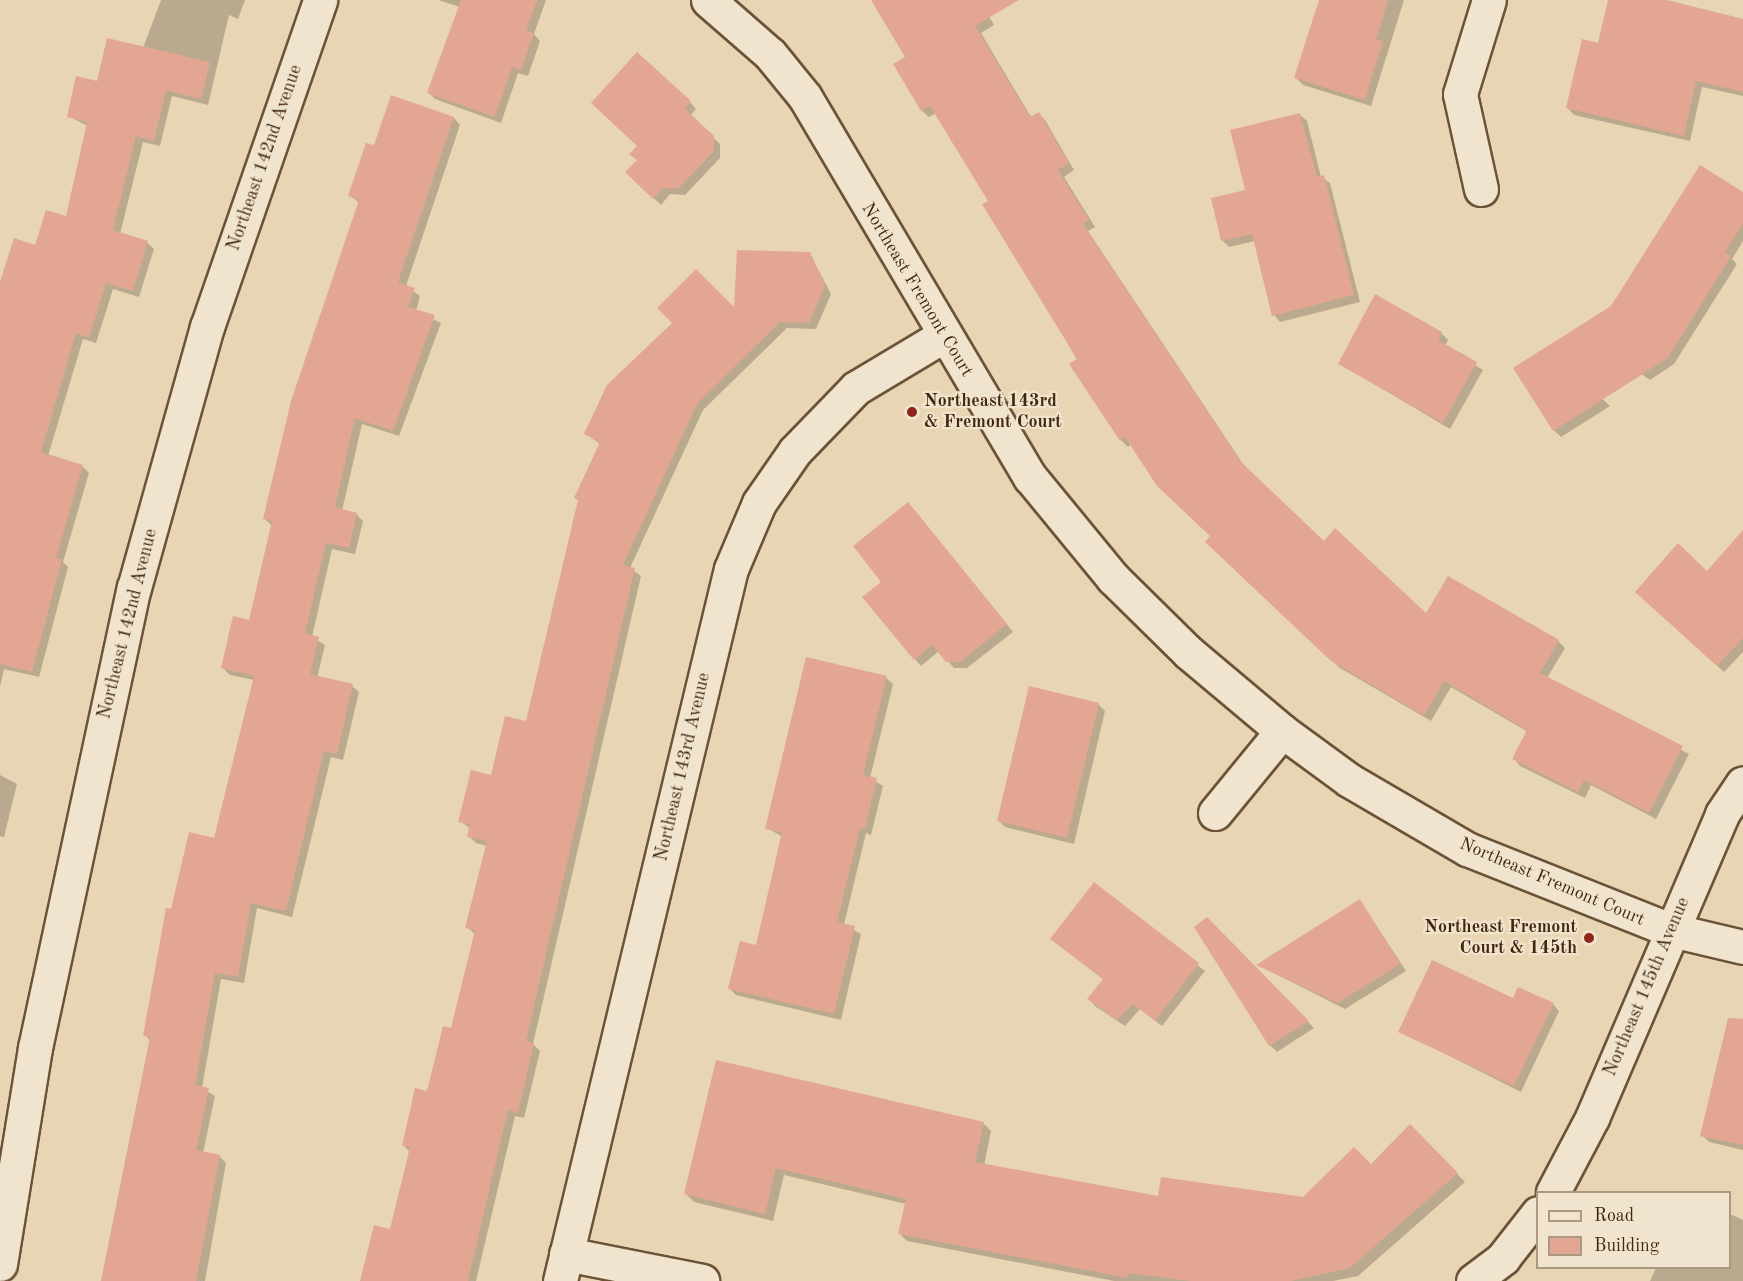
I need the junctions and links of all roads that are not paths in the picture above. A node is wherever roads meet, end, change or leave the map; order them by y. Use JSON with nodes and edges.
{"nodes":[{"id":1,"x":320,"y":0,"type":"edge"},
{"id":2,"x":708,"y":0,"type":"edge"},
{"id":3,"x":1489,"y":0,"type":"edge"},
{"id":4,"x":1481,"y":189,"type":"dead end"},
{"id":5,"x":943,"y":336,"type":"junction"},
{"id":6,"x":1282,"y":731,"type":"junction"},
{"id":7,"x":1743,"y":783,"type":"edge"},
{"id":8,"x":1215,"y":813,"type":"dead end"},
{"id":9,"x":1671,"y":930,"type":"junction"},
{"id":10,"x":1743,"y":947,"type":"edge"},
{"id":11,"x":1554,"y":1191,"type":"edge"},
{"id":12,"x":1536,"y":1216,"type":"edge"},
{"id":13,"x":0,"y":1264,"type":"edge"},
{"id":14,"x":563,"y":1267,"type":"edge"},
{"id":15,"x":702,"y":1281,"type":"edge"},
{"id":16,"x":1473,"y":1281,"type":"edge"}],
"edges":[{"from":1,"to":13,"type":"street","name":"Northeast 142nd Avenue"},
{"from":2,"to":5,"type":"street","name":"Northeast Fremont Court"},
{"from":3,"to":4,"type":"street"},
{"from":5,"to":6,"type":"street","name":"Northeast Fremont Court"},
{"from":5,"to":14,"type":"street","name":"Northeast 143rd Avenue"},
{"from":6,"to":8,"type":"street"},
{"from":6,"to":9,"type":"street","name":"Northeast Fremont Court"},
{"from":7,"to":9,"type":"street","name":"Northeast 145th Avenue"},
{"from":9,"to":10,"type":"street","name":"Northeast Fremont Court"},
{"from":9,"to":11,"type":"street","name":"Northeast 145th Avenue"},
{"from":12,"to":16,"type":"street"},
{"from":14,"to":15,"type":"street"}]}
